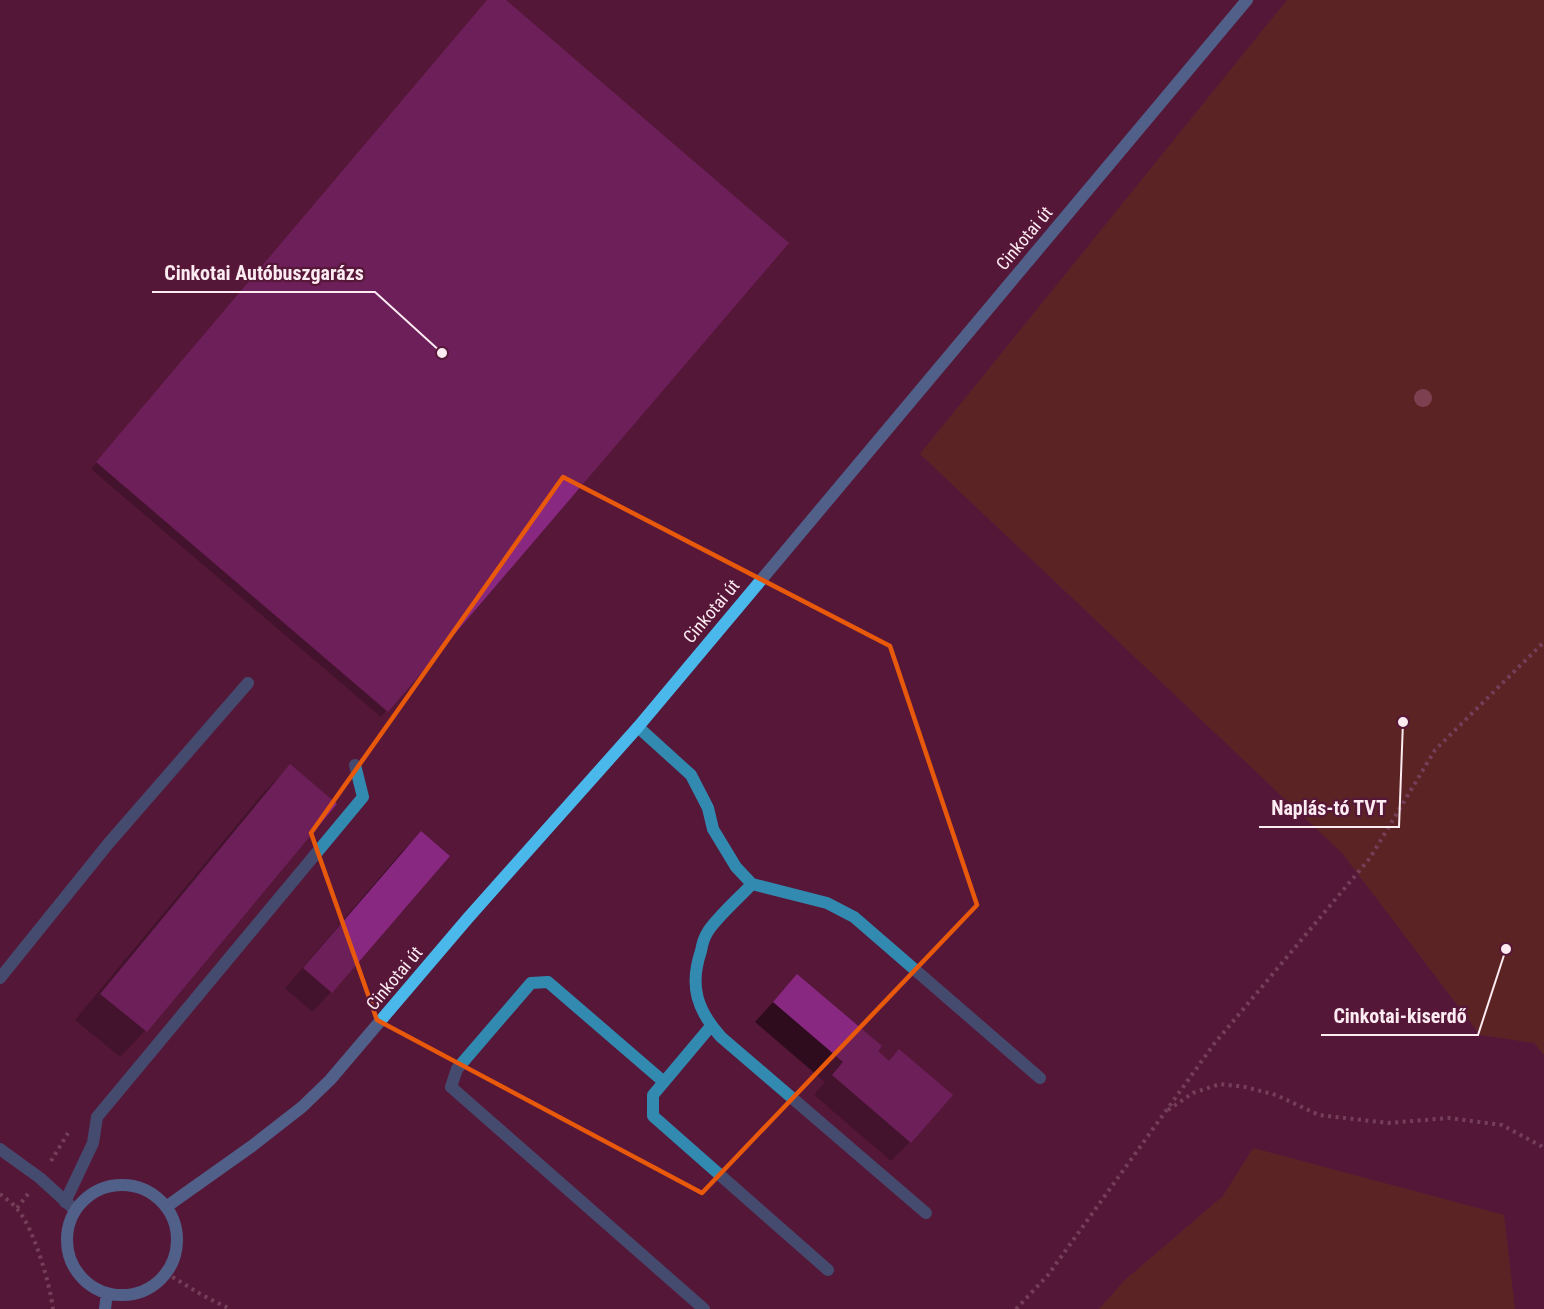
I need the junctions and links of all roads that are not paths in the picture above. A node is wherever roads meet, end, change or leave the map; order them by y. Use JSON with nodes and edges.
{"nodes":[{"id":1,"x":1247,"y":0,"type":"edge"},
{"id":2,"x":248,"y":683,"type":"dead end"},
{"id":3,"x":638,"y":727,"type":"junction"},
{"id":4,"x":355,"y":765,"type":"dead end"},
{"id":5,"x":752,"y":884,"type":"junction"},
{"id":6,"x":0,"y":978,"type":"edge"},
{"id":7,"x":711,"y":1026,"type":"junction"},
{"id":8,"x":1040,"y":1078,"type":"dead end"},
{"id":9,"x":664,"y":1082,"type":"junction"},
{"id":10,"x":0,"y":1149,"type":"edge"},
{"id":11,"x":70,"y":1205,"type":"junction"},
{"id":12,"x":166,"y":1207,"type":"junction"},
{"id":13,"x":926,"y":1213,"type":"dead end"},
{"id":14,"x":828,"y":1270,"type":"dead end"},
{"id":15,"x":107,"y":1293,"type":"junction"},
{"id":16,"x":105,"y":1309,"type":"edge"},
{"id":17,"x":704,"y":1309,"type":"edge"}],
"edges":[{"from":1,"to":3,"type":"main road","name":"Cinkotai út"},
{"from":2,"to":6,"type":"street"},
{"from":3,"to":5,"type":"street"},
{"from":3,"to":12,"type":"main road","name":"Cinkotai út"},
{"from":4,"to":11,"type":"street"},
{"from":5,"to":7,"type":"street"},
{"from":5,"to":8,"type":"street"},
{"from":7,"to":9,"type":"street"},
{"from":7,"to":13,"type":"street"},
{"from":9,"to":14,"type":"street"},
{"from":9,"to":17,"type":"street"},
{"from":10,"to":11,"type":"street"},
{"from":11,"to":12,"type":"main road"},
{"from":11,"to":15,"type":"main road"},
{"from":12,"to":15,"type":"main road"},
{"from":15,"to":16,"type":"main road"}]}
